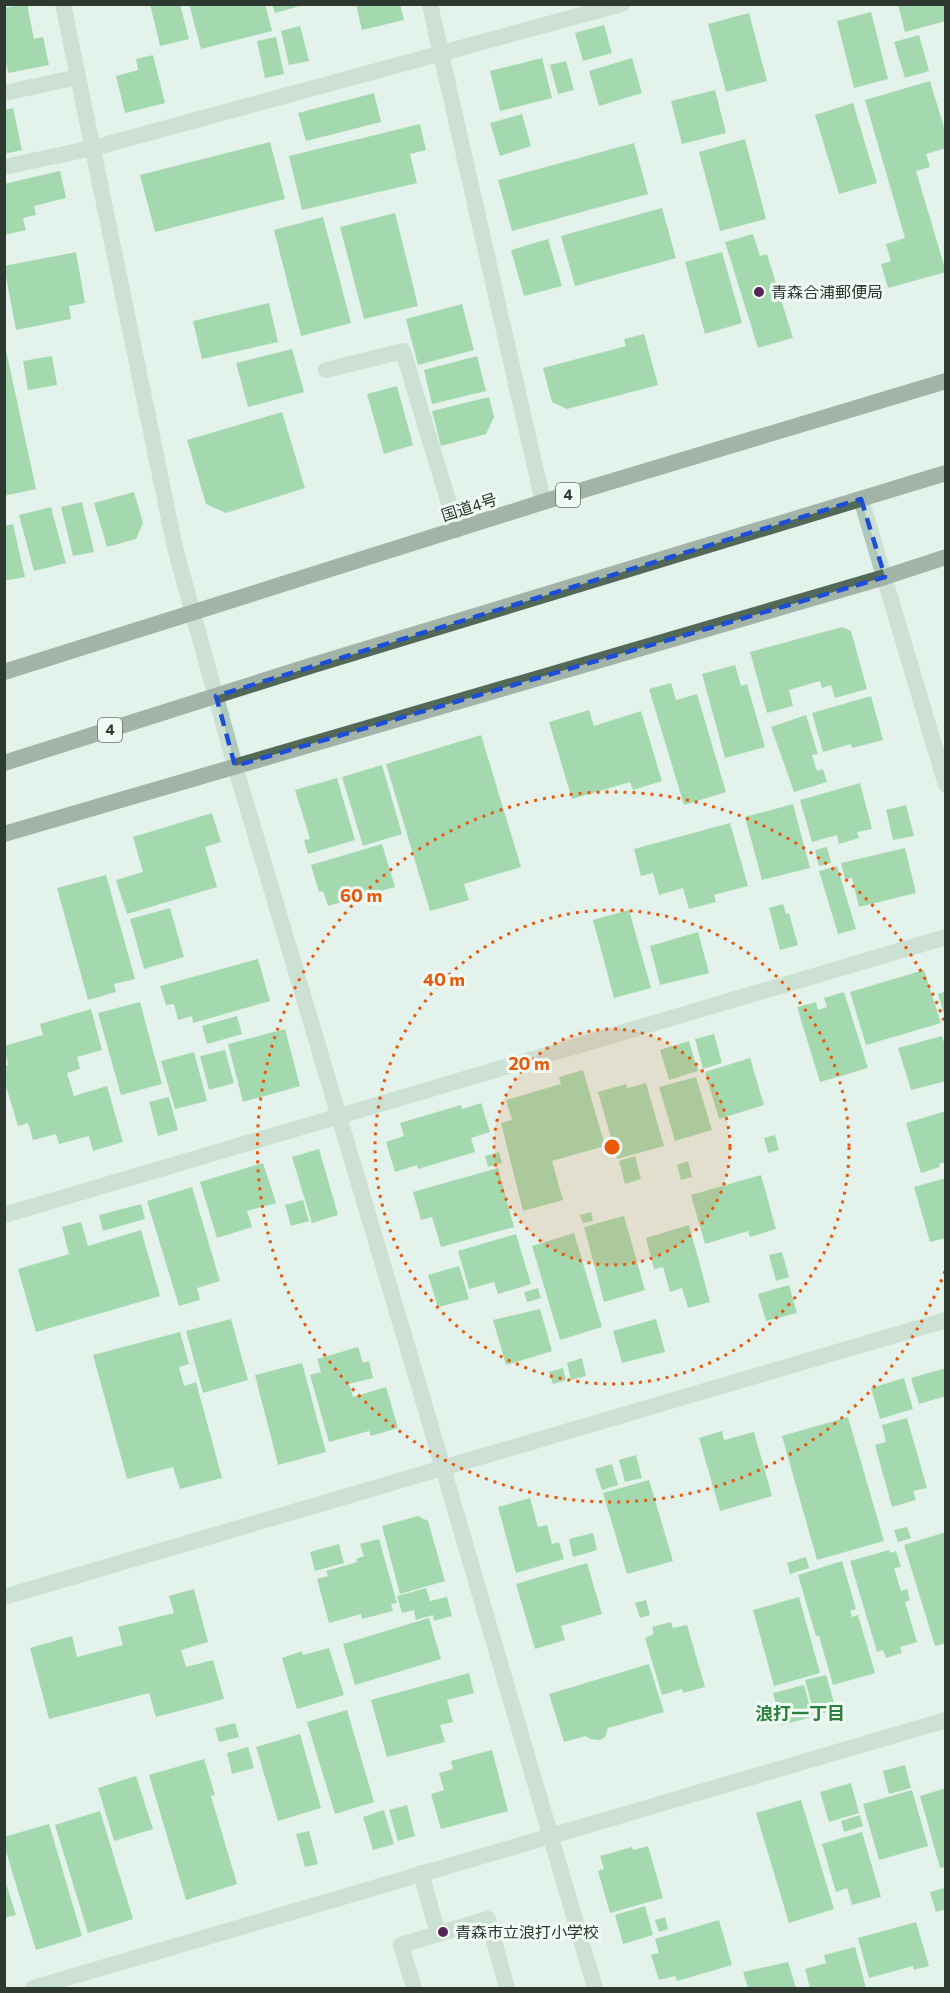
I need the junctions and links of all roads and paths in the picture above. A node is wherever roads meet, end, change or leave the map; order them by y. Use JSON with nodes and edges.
{"nodes":[{"id":1,"x":63,"y":4,"type":"edge"},
{"id":2,"x":430,"y":4,"type":"edge"},
{"id":3,"x":622,"y":4,"type":"edge"},
{"id":4,"x":441,"y":54,"type":"junction"},
{"id":5,"x":78,"y":77,"type":"junction"},
{"id":6,"x":4,"y":93,"type":"edge"},
{"id":7,"x":93,"y":148,"type":"junction"},
{"id":8,"x":4,"y":167,"type":"edge"},
{"id":9,"x":326,"y":370,"type":"dead end"},
{"id":10,"x":945,"y":381,"type":"edge"},
{"id":11,"x":945,"y":473,"type":"edge"},
{"id":12,"x":861,"y":499,"type":"junction"},
{"id":13,"x":543,"y":502,"type":"junction"},
{"id":14,"x":458,"y":530,"type":"junction"},
{"id":15,"x":945,"y":557,"type":"edge"},
{"id":16,"x":885,"y":577,"type":"junction"},
{"id":17,"x":193,"y":614,"type":"junction"},
{"id":18,"x":4,"y":672,"type":"edge"},
{"id":19,"x":216,"y":696,"type":"junction"},
{"id":20,"x":4,"y":764,"type":"edge"},
{"id":21,"x":235,"y":766,"type":"junction"},
{"id":22,"x":945,"y":785,"type":"edge"},
{"id":23,"x":4,"y":834,"type":"edge"},
{"id":24,"x":945,"y":938,"type":"edge"},
{"id":25,"x":339,"y":1118,"type":"junction"},
{"id":26,"x":4,"y":1215,"type":"edge"},
{"id":27,"x":945,"y":1320,"type":"edge"},
{"id":28,"x":444,"y":1468,"type":"junction"},
{"id":29,"x":4,"y":1597,"type":"edge"},
{"id":30,"x":945,"y":1720,"type":"edge"},
{"id":31,"x":550,"y":1835,"type":"junction"},
{"id":32,"x":422,"y":1873,"type":"junction"},
{"id":33,"x":438,"y":1934,"type":"junction"},
{"id":34,"x":33,"y":1989,"type":"edge"},
{"id":35,"x":414,"y":1989,"type":"edge"},
{"id":36,"x":507,"y":1989,"type":"edge"},
{"id":37,"x":595,"y":1989,"type":"edge"}],
"edges":[{"from":1,"to":5,"type":"street"},
{"from":2,"to":4,"type":"street"},
{"from":3,"to":4,"type":"street"},
{"from":4,"to":7,"type":"street"},
{"from":4,"to":13,"type":"street"},
{"from":5,"to":6,"type":"street"},
{"from":5,"to":7,"type":"street"},
{"from":7,"to":8,"type":"street"},
{"from":7,"to":17,"type":"street"},
{"from":9,"to":14,"type":"street"},
{"from":10,"to":13,"type":"highway","name":"国道4号","number":"4"},
{"from":11,"to":12,"type":"highway","number":"4"},
{"from":12,"to":16,"type":"street"},
{"from":12,"to":19,"type":"highway","number":"4"},
{"from":13,"to":14,"type":"highway","name":"国道4号","number":"4"},
{"from":14,"to":17,"type":"highway","name":"国道4号","number":"4"},
{"from":15,"to":16,"type":"highway"},
{"from":16,"to":21,"type":"highway"},
{"from":16,"to":22,"type":"street"},
{"from":17,"to":18,"type":"highway","name":"国道4号","number":"4"},
{"from":17,"to":19,"type":"street"},
{"from":19,"to":20,"type":"highway","number":"4"},
{"from":19,"to":21,"type":"street"},
{"from":21,"to":23,"type":"highway"},
{"from":21,"to":25,"type":"street"},
{"from":24,"to":25,"type":"street"},
{"from":25,"to":26,"type":"street"},
{"from":25,"to":28,"type":"street"},
{"from":27,"to":28,"type":"street"},
{"from":28,"to":29,"type":"street"},
{"from":28,"to":31,"type":"street"},
{"from":30,"to":31,"type":"street"},
{"from":31,"to":32,"type":"street"},
{"from":31,"to":37,"type":"street"},
{"from":32,"to":33,"type":"street"},
{"from":32,"to":34,"type":"street"},
{"from":33,"to":35,"type":"street"},
{"from":33,"to":36,"type":"street"}]}
